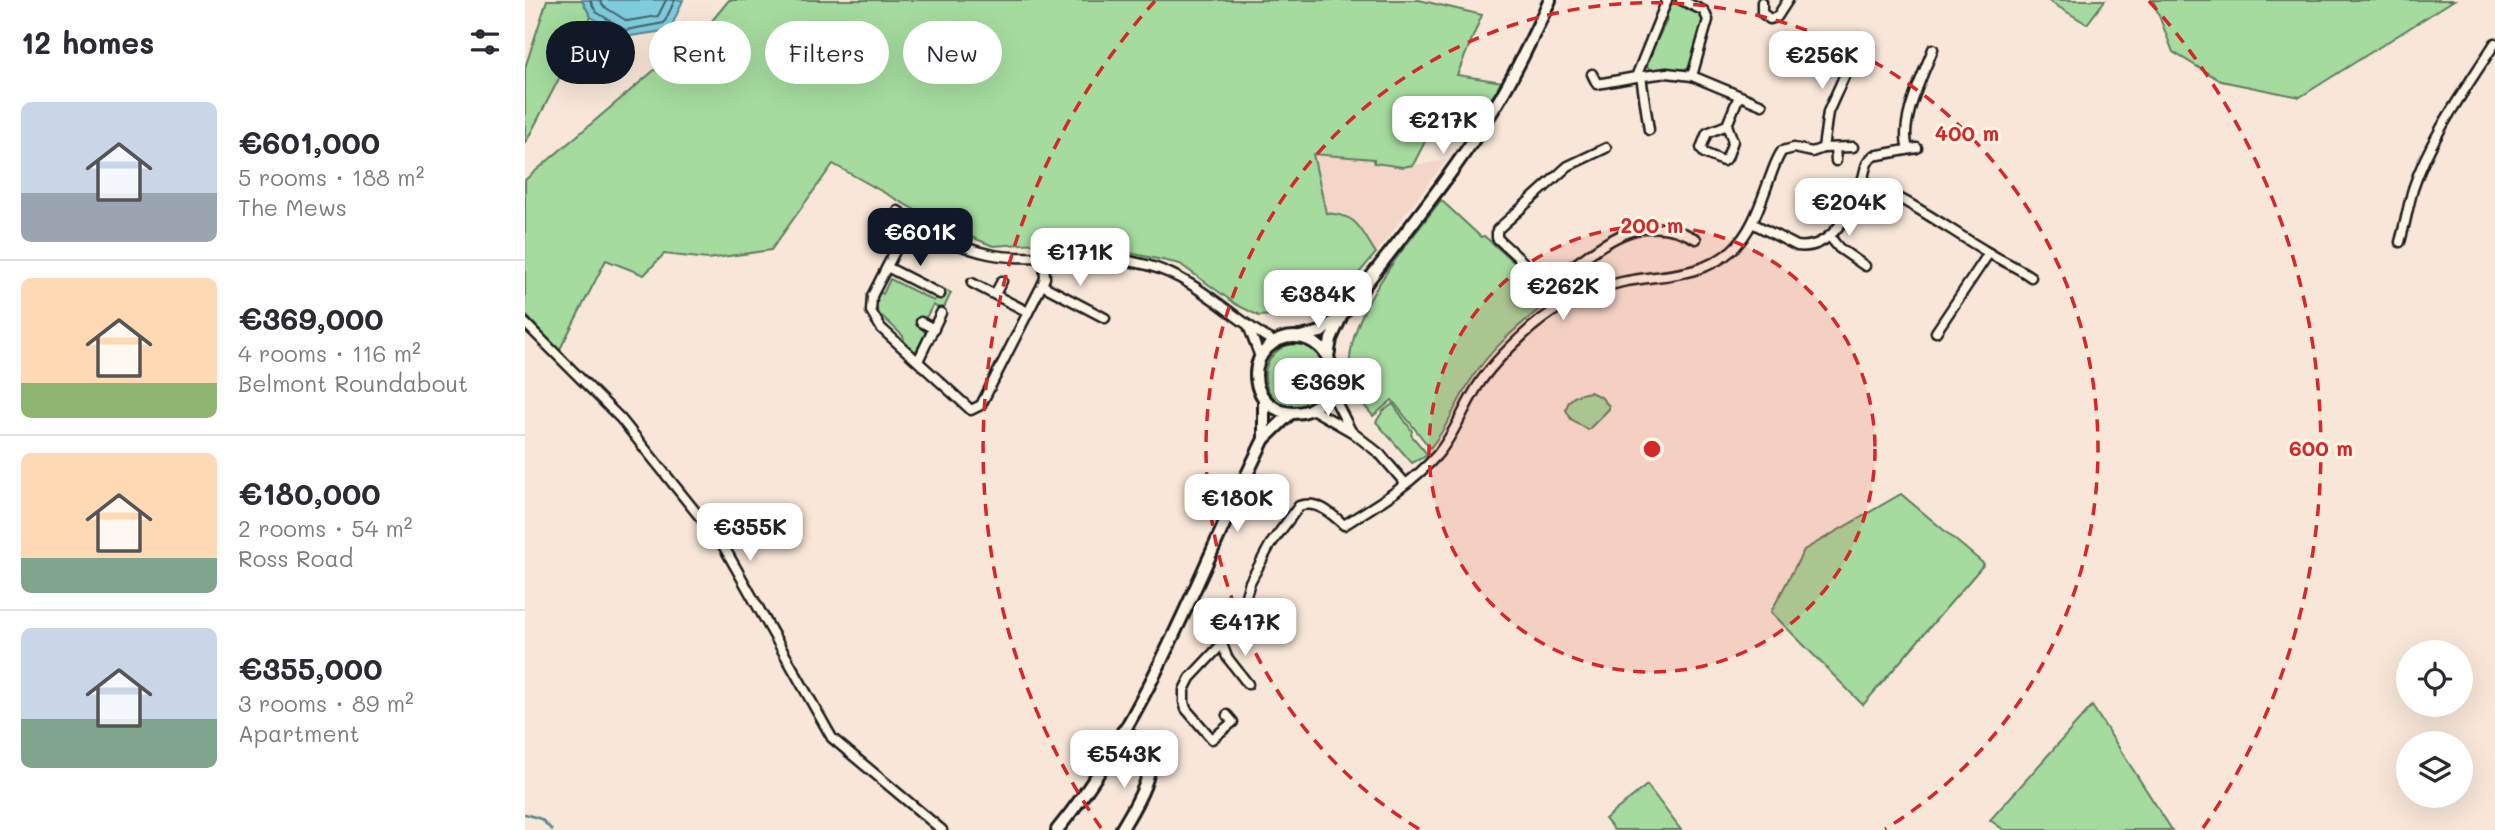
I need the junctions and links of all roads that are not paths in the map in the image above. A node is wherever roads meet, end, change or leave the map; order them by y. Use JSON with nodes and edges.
{"nodes":[{"id":1,"x":1550,"y":0,"type":"edge"},
{"id":2,"x":1667,"y":0,"type":"edge"},
{"id":3,"x":1681,"y":0,"type":"edge"},
{"id":4,"x":1789,"y":0,"type":"edge"},
{"id":5,"x":1762,"y":2,"type":"dead end"},
{"id":6,"x":1852,"y":39,"type":"dead end"},
{"id":7,"x":2495,"y":43,"type":"edge"},
{"id":8,"x":1933,"y":49,"type":"dead end"},
{"id":9,"x":1836,"y":58,"type":"dead end"},
{"id":10,"x":1848,"y":62,"type":"junction"},
{"id":11,"x":1592,"y":74,"type":"dead end"},
{"id":12,"x":1692,"y":76,"type":"junction"},
{"id":13,"x":1639,"y":77,"type":"junction"},
{"id":14,"x":1739,"y":96,"type":"junction"},
{"id":15,"x":1762,"y":105,"type":"dead end"},
{"id":16,"x":1727,"y":125,"type":"junction"},
{"id":17,"x":1649,"y":130,"type":"dead end"},
{"id":18,"x":1853,"y":147,"type":"dead end"},
{"id":19,"x":1606,"y":148,"type":"dead end"},
{"id":20,"x":1823,"y":148,"type":"junction"},
{"id":21,"x":1835,"y":148,"type":"junction"},
{"id":22,"x":1836,"y":161,"type":"dead end"},
{"id":23,"x":1862,"y":181,"type":"junction"},
{"id":24,"x":898,"y":211,"type":"dead end"},
{"id":25,"x":911,"y":220,"type":"junction"},
{"id":26,"x":1752,"y":223,"type":"junction"},
{"id":27,"x":1831,"y":237,"type":"junction"},
{"id":28,"x":1696,"y":240,"type":"dead end"},
{"id":29,"x":2400,"y":242,"type":"dead end"},
{"id":30,"x":1989,"y":253,"type":"junction"},
{"id":31,"x":1044,"y":257,"type":"junction"},
{"id":32,"x":1865,"y":266,"type":"dead end"},
{"id":33,"x":887,"y":267,"type":"junction"},
{"id":34,"x":2031,"y":276,"type":"dead end"},
{"id":35,"x":1002,"y":281,"type":"dead end"},
{"id":36,"x":972,"y":283,"type":"dead end"},
{"id":37,"x":1547,"y":284,"type":"junction"},
{"id":38,"x":1042,"y":285,"type":"junction"},
{"id":39,"x":940,"y":294,"type":"dead end"},
{"id":40,"x":995,"y":294,"type":"junction"},
{"id":41,"x":1561,"y":305,"type":"junction"},
{"id":42,"x":1028,"y":312,"type":"junction"},
{"id":43,"x":941,"y":313,"type":"dead end"},
{"id":44,"x":1342,"y":315,"type":"junction"},
{"id":45,"x":1105,"y":318,"type":"dead end"},
{"id":46,"x":921,"y":322,"type":"dead end"},
{"id":47,"x":525,"y":323,"type":"edge"},
{"id":48,"x":1249,"y":328,"type":"junction"},
{"id":49,"x":934,"y":329,"type":"junction"},
{"id":50,"x":1936,"y":332,"type":"dead end"},
{"id":51,"x":1300,"y":337,"type":"junction"},
{"id":52,"x":1274,"y":342,"type":"junction"},
{"id":53,"x":1260,"y":357,"type":"junction"},
{"id":54,"x":1328,"y":357,"type":"junction"},
{"id":55,"x":918,"y":361,"type":"junction"},
{"id":56,"x":1330,"y":390,"type":"junction"},
{"id":57,"x":1264,"y":400,"type":"junction"},
{"id":58,"x":1312,"y":409,"type":"junction"},
{"id":59,"x":1290,"y":414,"type":"junction"},
{"id":60,"x":1352,"y":432,"type":"junction"},
{"id":61,"x":1265,"y":439,"type":"junction"},
{"id":62,"x":1405,"y":483,"type":"junction"},
{"id":63,"x":1222,"y":644,"type":"junction"},
{"id":64,"x":1248,"y":684,"type":"dead end"},
{"id":65,"x":1227,"y":715,"type":"dead end"},
{"id":66,"x":1123,"y":731,"type":"junction"},
{"id":67,"x":942,"y":830,"type":"edge"},
{"id":68,"x":1057,"y":830,"type":"edge"},
{"id":69,"x":1121,"y":830,"type":"edge"}],
"edges":[{"from":1,"to":44,"type":"main road"},
{"from":2,"to":13,"type":"street"},
{"from":3,"to":12,"type":"street"},
{"from":4,"to":5,"type":"street"},
{"from":6,"to":10,"type":"street"},
{"from":7,"to":29,"type":"street"},
{"from":8,"to":23,"type":"street"},
{"from":9,"to":10,"type":"street"},
{"from":10,"to":20,"type":"street"},
{"from":11,"to":13,"type":"street"},
{"from":12,"to":13,"type":"street"},
{"from":12,"to":14,"type":"street"},
{"from":13,"to":17,"type":"street"},
{"from":14,"to":15,"type":"street"},
{"from":14,"to":16,"type":"street"},
{"from":16,"to":16,"type":"street"},
{"from":18,"to":21,"type":"street"},
{"from":19,"to":37,"type":"street"},
{"from":20,"to":21,"type":"street"},
{"from":20,"to":26,"type":"street"},
{"from":21,"to":22,"type":"street"},
{"from":23,"to":27,"type":"street"},
{"from":23,"to":30,"type":"street"},
{"from":24,"to":25,"type":"street"},
{"from":25,"to":31,"type":"street"},
{"from":25,"to":33,"type":"street"},
{"from":26,"to":27,"type":"street"},
{"from":26,"to":41,"type":"street"},
{"from":27,"to":32,"type":"street"},
{"from":28,"to":37,"type":"street"},
{"from":30,"to":34,"type":"street"},
{"from":30,"to":50,"type":"street"},
{"from":31,"to":38,"type":"street"},
{"from":31,"to":48,"type":"street"},
{"from":33,"to":39,"type":"street"},
{"from":33,"to":55,"type":"street"},
{"from":35,"to":40,"type":"street"},
{"from":36,"to":40,"type":"street"},
{"from":37,"to":41,"type":"street"},
{"from":38,"to":42,"type":"street"},
{"from":38,"to":45,"type":"street"},
{"from":40,"to":42,"type":"street"},
{"from":41,"to":62,"type":"street"},
{"from":42,"to":55,"type":"street"},
{"from":43,"to":49,"type":"street"},
{"from":44,"to":51,"type":"main road"},
{"from":44,"to":54,"type":"main road"},
{"from":46,"to":49,"type":"street"},
{"from":47,"to":67,"type":"street"},
{"from":48,"to":52,"type":"street"},
{"from":48,"to":53,"type":"street"},
{"from":49,"to":55,"type":"street"},
{"from":51,"to":52,"type":"main road"},
{"from":51,"to":54,"type":"main road"},
{"from":52,"to":53,"type":"main road"},
{"from":53,"to":57,"type":"main road"},
{"from":54,"to":56,"type":"main road"},
{"from":56,"to":58,"type":"main road"},
{"from":56,"to":60,"type":"street"},
{"from":57,"to":59,"type":"main road"},
{"from":57,"to":61,"type":"main road"},
{"from":58,"to":59,"type":"main road"},
{"from":58,"to":60,"type":"street"},
{"from":59,"to":61,"type":"main road"},
{"from":60,"to":62,"type":"street"},
{"from":61,"to":66,"type":"main road"},
{"from":62,"to":63,"type":"street"},
{"from":63,"to":64,"type":"street"},
{"from":63,"to":65,"type":"street"},
{"from":66,"to":68,"type":"main road"},
{"from":66,"to":69,"type":"main road"}]}
